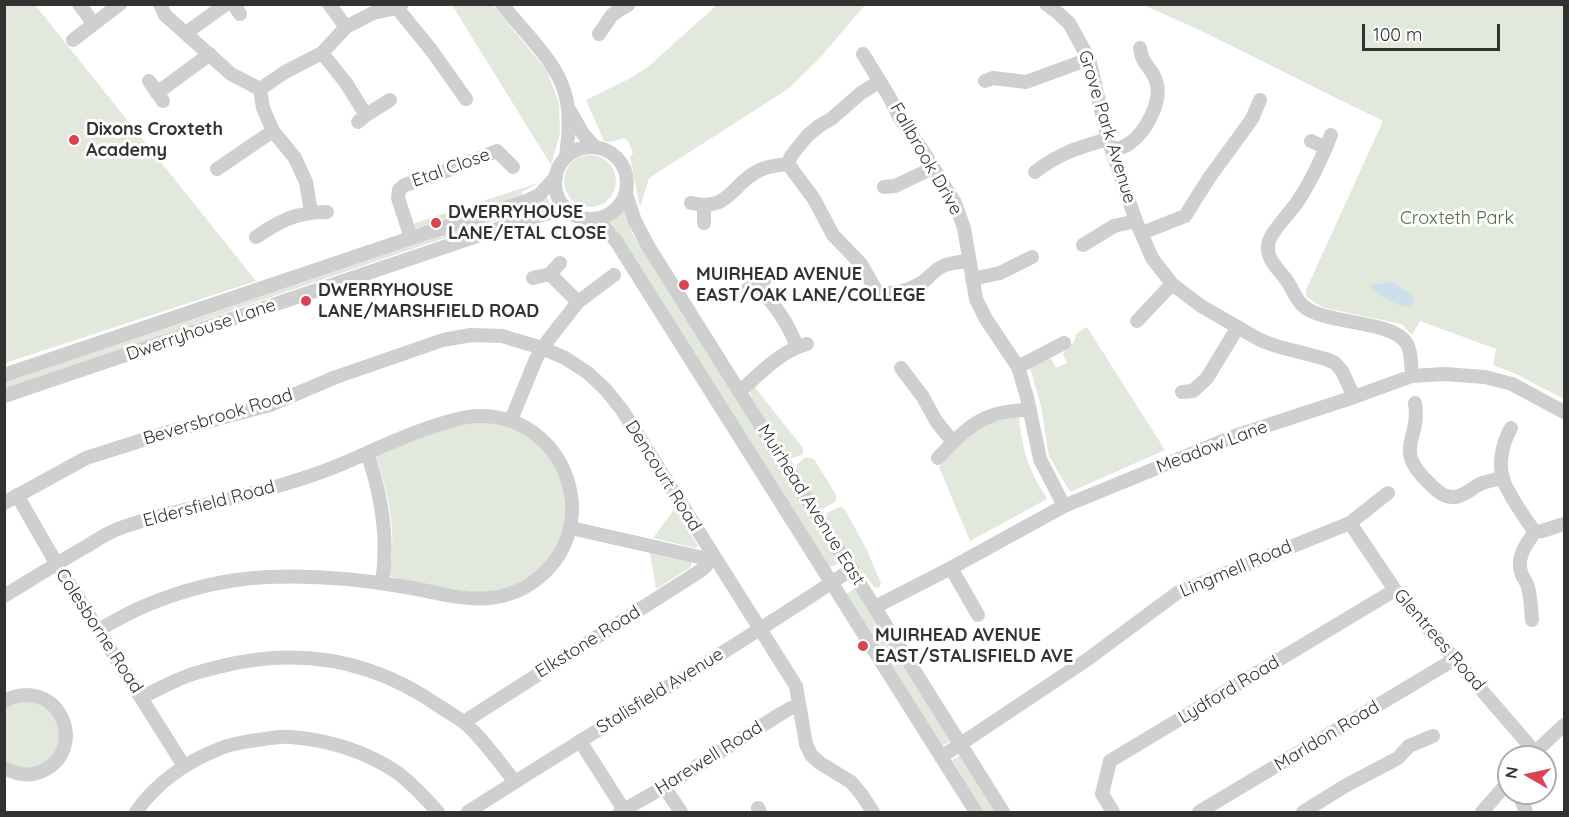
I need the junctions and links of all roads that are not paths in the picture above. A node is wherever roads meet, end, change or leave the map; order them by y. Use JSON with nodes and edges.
{"nodes":[{"id":1,"x":79,"y":4,"type":"edge"},
{"id":2,"x":120,"y":4,"type":"edge"},
{"id":3,"x":160,"y":4,"type":"edge"},
{"id":4,"x":226,"y":4,"type":"edge"},
{"id":5,"x":329,"y":4,"type":"edge"},
{"id":6,"x":502,"y":4,"type":"edge"},
{"id":7,"x":628,"y":4,"type":"edge"},
{"id":8,"x":1046,"y":4,"type":"edge"},
{"id":9,"x":400,"y":6,"type":"edge"},
{"id":10,"x":94,"y":24,"type":"junction"},
{"id":11,"x":346,"y":27,"type":"junction"},
{"id":12,"x":186,"y":33,"type":"junction"},
{"id":13,"x":598,"y":34,"type":"dead end"},
{"id":14,"x":73,"y":40,"type":"dead end"},
{"id":15,"x":1140,"y":48,"type":"dead end"},
{"id":16,"x":322,"y":53,"type":"junction"},
{"id":17,"x":210,"y":54,"type":"junction"},
{"id":18,"x":863,"y":54,"type":"dead end"},
{"id":19,"x":1089,"y":58,"type":"junction"},
{"id":20,"x":148,"y":81,"type":"dead end"},
{"id":21,"x":880,"y":81,"type":"junction"},
{"id":22,"x":985,"y":81,"type":"dead end"},
{"id":23,"x":260,"y":89,"type":"junction"},
{"id":24,"x":466,"y":99,"type":"dead end"},
{"id":25,"x":390,"y":100,"type":"dead end"},
{"id":26,"x":1255,"y":103,"type":"dead end"},
{"id":27,"x":568,"y":109,"type":"junction"},
{"id":28,"x":273,"y":131,"type":"junction"},
{"id":29,"x":1311,"y":141,"type":"dead end"},
{"id":30,"x":1111,"y":144,"type":"junction"},
{"id":31,"x":594,"y":146,"type":"junction"},
{"id":32,"x":566,"y":156,"type":"junction"},
{"id":33,"x":788,"y":164,"type":"junction"},
{"id":34,"x":513,"y":167,"type":"dead end"},
{"id":35,"x":933,"y":168,"type":"junction"},
{"id":36,"x":217,"y":169,"type":"dead end"},
{"id":37,"x":1035,"y":172,"type":"dead end"},
{"id":38,"x":556,"y":177,"type":"junction"},
{"id":39,"x":892,"y":191,"type":"dead end"},
{"id":40,"x":626,"y":194,"type":"junction"},
{"id":41,"x":310,"y":212,"type":"junction"},
{"id":42,"x":327,"y":212,"type":"dead end"},
{"id":43,"x":569,"y":212,"type":"junction"},
{"id":44,"x":592,"y":219,"type":"junction"},
{"id":45,"x":704,"y":224,"type":"dead end"},
{"id":46,"x":1139,"y":227,"type":"junction"},
{"id":47,"x":256,"y":237,"type":"dead end"},
{"id":48,"x":411,"y":238,"type":"junction"},
{"id":49,"x":1083,"y":244,"type":"dead end"},
{"id":50,"x":1013,"y":250,"type":"dead end"},
{"id":51,"x":1032,"y":256,"type":"dead end"},
{"id":52,"x":969,"y":261,"type":"junction"},
{"id":53,"x":560,"y":263,"type":"dead end"},
{"id":54,"x":1018,"y":264,"type":"junction"},
{"id":55,"x":550,"y":274,"type":"junction"},
{"id":56,"x":614,"y":274,"type":"dead end"},
{"id":57,"x":533,"y":278,"type":"dead end"},
{"id":58,"x":972,"y":279,"type":"junction"},
{"id":59,"x":757,"y":284,"type":"dead end"},
{"id":60,"x":1172,"y":284,"type":"junction"},
{"id":61,"x":877,"y":292,"type":"junction"},
{"id":62,"x":578,"y":302,"type":"junction"},
{"id":63,"x":870,"y":305,"type":"dead end"},
{"id":64,"x":1137,"y":321,"type":"dead end"},
{"id":65,"x":1238,"y":327,"type":"junction"},
{"id":66,"x":542,"y":348,"type":"junction"},
{"id":67,"x":1059,"y":361,"type":"dead end"},
{"id":68,"x":1018,"y":367,"type":"junction"},
{"id":69,"x":909,"y":370,"type":"dead end"},
{"id":70,"x":4,"y":375,"type":"edge"},
{"id":71,"x":1412,"y":376,"type":"junction"},
{"id":72,"x":739,"y":392,"type":"junction"},
{"id":73,"x":1182,"y":392,"type":"dead end"},
{"id":74,"x":4,"y":396,"type":"edge"},
{"id":75,"x":1354,"y":397,"type":"junction"},
{"id":76,"x":1030,"y":409,"type":"junction"},
{"id":77,"x":1420,"y":411,"type":"dead end"},
{"id":78,"x":1564,"y":412,"type":"edge"},
{"id":79,"x":511,"y":420,"type":"junction"},
{"id":80,"x":1504,"y":432,"type":"dead end"},
{"id":81,"x":953,"y":442,"type":"junction"},
{"id":82,"x":367,"y":453,"type":"junction"},
{"id":83,"x":938,"y":458,"type":"dead end"},
{"id":84,"x":1503,"y":478,"type":"junction"},
{"id":85,"x":1388,"y":493,"type":"dead end"},
{"id":86,"x":17,"y":495,"type":"junction"},
{"id":87,"x":4,"y":503,"type":"edge"},
{"id":88,"x":1064,"y":506,"type":"junction"},
{"id":89,"x":1350,"y":523,"type":"junction"},
{"id":90,"x":1564,"y":524,"type":"edge"},
{"id":91,"x":571,"y":528,"type":"junction"},
{"id":92,"x":1535,"y":532,"type":"junction"},
{"id":93,"x":711,"y":558,"type":"junction"},
{"id":94,"x":56,"y":563,"type":"junction"},
{"id":95,"x":951,"y":568,"type":"junction"},
{"id":96,"x":852,"y":569,"type":"junction"},
{"id":97,"x":382,"y":583,"type":"junction"},
{"id":98,"x":831,"y":583,"type":"junction"},
{"id":99,"x":1395,"y":590,"type":"junction"},
{"id":100,"x":4,"y":596,"type":"edge"},
{"id":101,"x":875,"y":607,"type":"junction"},
{"id":102,"x":1545,"y":609,"type":"dead end"},
{"id":103,"x":978,"y":615,"type":"dead end"},
{"id":104,"x":759,"y":629,"type":"junction"},
{"id":105,"x":98,"y":630,"type":"junction"},
{"id":106,"x":1455,"y":659,"type":"junction"},
{"id":107,"x":142,"y":697,"type":"junction"},
{"id":108,"x":4,"y":701,"type":"edge"},
{"id":109,"x":799,"y":707,"type":"junction"},
{"id":110,"x":465,"y":723,"type":"junction"},
{"id":111,"x":1564,"y":725,"type":"edge"},
{"id":112,"x":1433,"y":736,"type":"dead end"},
{"id":113,"x":580,"y":741,"type":"junction"},
{"id":114,"x":960,"y":745,"type":"junction"},
{"id":115,"x":1526,"y":745,"type":"edge"},
{"id":116,"x":1543,"y":745,"type":"edge"},
{"id":117,"x":941,"y":757,"type":"junction"},
{"id":118,"x":184,"y":766,"type":"junction"},
{"id":119,"x":4,"y":768,"type":"edge"},
{"id":120,"x":514,"y":782,"type":"junction"},
{"id":121,"x":664,"y":787,"type":"junction"},
{"id":122,"x":1497,"y":795,"type":"edge"},
{"id":123,"x":622,"y":811,"type":"edge"},
{"id":124,"x":136,"y":813,"type":"edge"},
{"id":125,"x":438,"y":813,"type":"edge"},
{"id":126,"x":468,"y":813,"type":"edge"},
{"id":127,"x":681,"y":813,"type":"edge"},
{"id":128,"x":873,"y":813,"type":"edge"},
{"id":129,"x":976,"y":813,"type":"edge"},
{"id":130,"x":1003,"y":813,"type":"edge"},
{"id":131,"x":1113,"y":813,"type":"edge"},
{"id":132,"x":1199,"y":813,"type":"edge"},
{"id":133,"x":1303,"y":813,"type":"edge"},
{"id":134,"x":1482,"y":813,"type":"edge"}],
"edges":[{"from":1,"to":10,"type":"street"},
{"from":2,"to":10,"type":"street"},
{"from":3,"to":12,"type":"street"},
{"from":4,"to":12,"type":"street"},
{"from":5,"to":11,"type":"street"},
{"from":6,"to":27,"type":"street"},
{"from":7,"to":13,"type":"street"},
{"from":8,"to":19,"type":"street","name":"Grove Park Avenue"},
{"from":9,"to":11,"type":"street"},
{"from":9,"to":24,"type":"street"},
{"from":10,"to":14,"type":"street"},
{"from":11,"to":16,"type":"street"},
{"from":12,"to":17,"type":"street"},
{"from":15,"to":30,"type":"street"},
{"from":16,"to":23,"type":"street"},
{"from":16,"to":25,"type":"street"},
{"from":17,"to":20,"type":"street"},
{"from":17,"to":23,"type":"street"},
{"from":18,"to":21,"type":"street","name":"Fallbrook Drive"},
{"from":19,"to":22,"type":"street"},
{"from":19,"to":30,"type":"street","name":"Grove Park Avenue"},
{"from":21,"to":33,"type":"street","name":"Fallbrook Drive"},
{"from":21,"to":35,"type":"street","name":"Fallbrook Drive"},
{"from":23,"to":28,"type":"street"},
{"from":26,"to":46,"type":"street"},
{"from":27,"to":31,"type":"street"},
{"from":27,"to":32,"type":"street"},
{"from":28,"to":36,"type":"street"},
{"from":28,"to":41,"type":"street"},
{"from":29,"to":71,"type":"street"},
{"from":30,"to":37,"type":"street"},
{"from":30,"to":46,"type":"street","name":"Grove Park Avenue"},
{"from":31,"to":32,"type":"street"},
{"from":31,"to":40,"type":"street"},
{"from":32,"to":38,"type":"street"},
{"from":33,"to":45,"type":"street"},
{"from":33,"to":61,"type":"street"},
{"from":34,"to":48,"type":"street","name":"Etal Close"},
{"from":35,"to":39,"type":"street"},
{"from":35,"to":52,"type":"street","name":"Fallbrook Drive"},
{"from":38,"to":43,"type":"street"},
{"from":38,"to":48,"type":"street","name":"Dwerryhouse Lane"},
{"from":40,"to":44,"type":"street"},
{"from":40,"to":72,"type":"street","name":"Muirhead Avenue East"},
{"from":41,"to":42,"type":"street"},
{"from":41,"to":47,"type":"street"},
{"from":43,"to":44,"type":"street"},
{"from":43,"to":74,"type":"street","name":"Dwerryhouse Lane"},
{"from":44,"to":98,"type":"street","name":"Muirhead Avenue East"},
{"from":46,"to":49,"type":"street"},
{"from":46,"to":60,"type":"street","name":"Grove Park Avenue"},
{"from":48,"to":70,"type":"street","name":"Dwerryhouse Lane"},
{"from":50,"to":54,"type":"street"},
{"from":51,"to":54,"type":"street"},
{"from":52,"to":58,"type":"street","name":"Fallbrook Drive"},
{"from":52,"to":61,"type":"street"},
{"from":53,"to":55,"type":"street"},
{"from":54,"to":58,"type":"street"},
{"from":55,"to":57,"type":"street"},
{"from":55,"to":62,"type":"street"},
{"from":56,"to":62,"type":"street"},
{"from":58,"to":68,"type":"street","name":"Fallbrook Drive"},
{"from":59,"to":72,"type":"street"},
{"from":60,"to":64,"type":"street"},
{"from":60,"to":65,"type":"street","name":"Grove Park Avenue"},
{"from":61,"to":63,"type":"street"},
{"from":62,"to":66,"type":"street"},
{"from":65,"to":73,"type":"street"},
{"from":65,"to":75,"type":"street","name":"Grove Park Avenue"},
{"from":66,"to":79,"type":"street"},
{"from":66,"to":86,"type":"street","name":"Beversbrook Road"},
{"from":66,"to":93,"type":"street","name":"Dencourt Road"},
{"from":67,"to":68,"type":"street"},
{"from":68,"to":76,"type":"street","name":"Fallbrook Drive"},
{"from":69,"to":81,"type":"street"},
{"from":71,"to":75,"type":"street","name":"Meadow Lane"},
{"from":71,"to":78,"type":"street","name":"Meadow Lane"},
{"from":72,"to":96,"type":"street","name":"Muirhead Avenue East"},
{"from":75,"to":88,"type":"street","name":"Meadow Lane"},
{"from":76,"to":81,"type":"street"},
{"from":76,"to":88,"type":"street","name":"Fallbrook Drive"},
{"from":77,"to":84,"type":"street"},
{"from":79,"to":82,"type":"street"},
{"from":79,"to":91,"type":"street"},
{"from":80,"to":84,"type":"street"},
{"from":81,"to":83,"type":"street"},
{"from":82,"to":94,"type":"street","name":"Eldersfield Road"},
{"from":82,"to":97,"type":"street"},
{"from":84,"to":92,"type":"street"},
{"from":85,"to":89,"type":"street","name":"Lingmell Road"},
{"from":86,"to":87,"type":"street","name":"Beversbrook Road"},
{"from":86,"to":94,"type":"street","name":"Colesborne Road"},
{"from":88,"to":95,"type":"street","name":"Meadow Lane"},
{"from":89,"to":99,"type":"street","name":"Glentrees Road"},
{"from":89,"to":114,"type":"street","name":"Lingmell Road"},
{"from":90,"to":92,"type":"street"},
{"from":91,"to":93,"type":"street"},
{"from":91,"to":97,"type":"street"},
{"from":92,"to":102,"type":"street"},
{"from":93,"to":104,"type":"street","name":"Dencourt Road"},
{"from":93,"to":110,"type":"street","name":"Elkstone Road"},
{"from":94,"to":100,"type":"street","name":"Eldersfield Road"},
{"from":94,"to":105,"type":"street","name":"Colesborne Road"},
{"from":95,"to":101,"type":"street","name":"Meadow Lane"},
{"from":95,"to":103,"type":"street"},
{"from":96,"to":98,"type":"street","name":"Stalisfield Avenue"},
{"from":96,"to":101,"type":"street","name":"Muirhead Avenue East"},
{"from":97,"to":105,"type":"street"},
{"from":98,"to":104,"type":"street","name":"Stalisfield Avenue"},
{"from":98,"to":117,"type":"street","name":"Muirhead Avenue East"},
{"from":99,"to":106,"type":"street","name":"Glentrees Road"},
{"from":99,"to":131,"type":"street","name":"Lydford Road"},
{"from":101,"to":114,"type":"street","name":"Muirhead Avenue East"},
{"from":104,"to":109,"type":"street","name":"Dencourt Road"},
{"from":104,"to":113,"type":"street","name":"Stalisfield Avenue"},
{"from":105,"to":107,"type":"street","name":"Colesborne Road"},
{"from":106,"to":115,"type":"street","name":"Glentrees Road"},
{"from":106,"to":132,"type":"street","name":"Marldon Road"},
{"from":107,"to":110,"type":"street"},
{"from":107,"to":118,"type":"street","name":"Colesborne Road"},
{"from":108,"to":119,"type":"street"},
{"from":109,"to":121,"type":"street","name":"Harewell Road"},
{"from":109,"to":128,"type":"street","name":"Dencourt Road"},
{"from":110,"to":120,"type":"street"},
{"from":111,"to":116,"type":"street"},
{"from":112,"to":133,"type":"street"},
{"from":113,"to":120,"type":"street","name":"Stalisfield Avenue"},
{"from":113,"to":123,"type":"street"},
{"from":114,"to":117,"type":"street","name":"Lingmell Road"},
{"from":114,"to":130,"type":"street","name":"Muirhead Avenue East"},
{"from":117,"to":129,"type":"street","name":"Muirhead Avenue East"},
{"from":118,"to":124,"type":"street"},
{"from":118,"to":125,"type":"street"},
{"from":120,"to":126,"type":"street","name":"Stalisfield Avenue"},
{"from":121,"to":123,"type":"street","name":"Harewell Road"},
{"from":121,"to":127,"type":"street"},
{"from":122,"to":134,"type":"street"}]}
